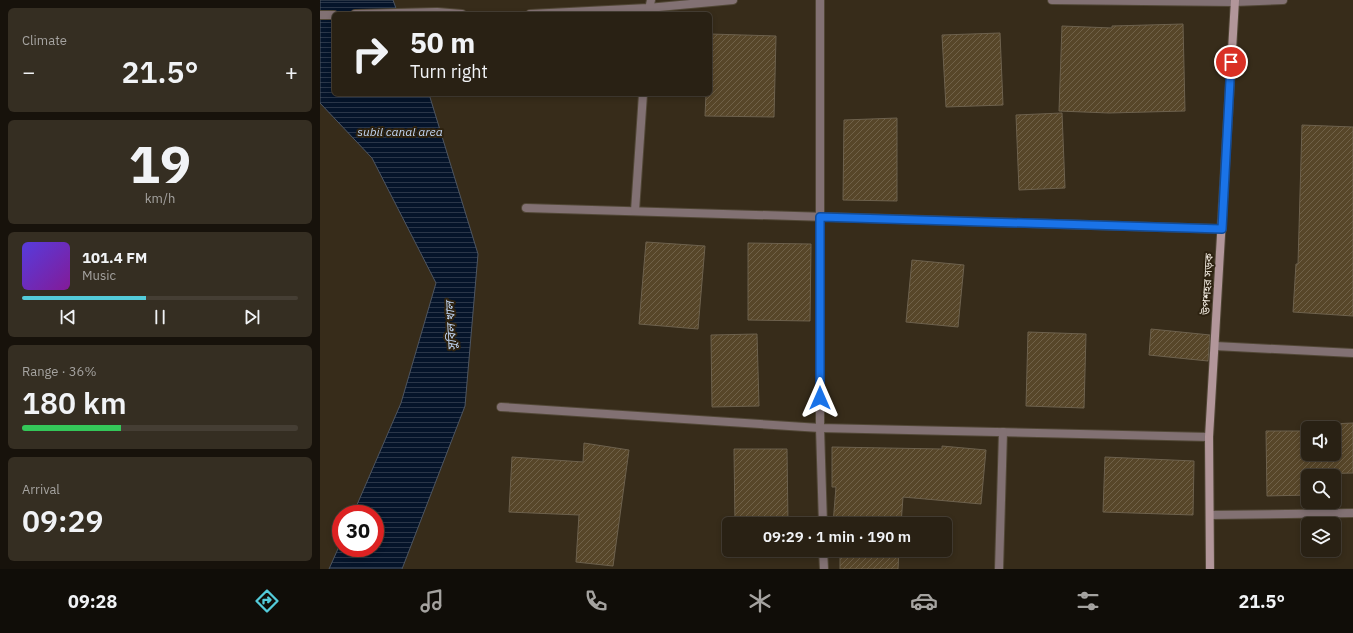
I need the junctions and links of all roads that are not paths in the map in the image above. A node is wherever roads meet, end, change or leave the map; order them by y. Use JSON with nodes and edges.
{"nodes":[{"id":1,"x":733,"y":0,"type":"edge"},
{"id":2,"x":820,"y":0,"type":"edge"},
{"id":3,"x":1052,"y":0,"type":"edge"},
{"id":4,"x":1284,"y":0,"type":"edge"},
{"id":5,"x":1235,"y":1,"type":"edge"},
{"id":6,"x":649,"y":7,"type":"edge"},
{"id":7,"x":564,"y":12,"type":"edge"},
{"id":8,"x":320,"y":15,"type":"edge"},
{"id":9,"x":332,"y":15,"type":"edge"},
{"id":10,"x":643,"y":96,"type":"edge"},
{"id":11,"x":526,"y":208,"type":"dead end"},
{"id":12,"x":635,"y":211,"type":"junction"},
{"id":13,"x":820,"y":217,"type":"junction"},
{"id":14,"x":1222,"y":229,"type":"junction"},
{"id":15,"x":1215,"y":346,"type":"junction"},
{"id":16,"x":1353,"y":353,"type":"edge"},
{"id":17,"x":501,"y":407,"type":"dead end"},
{"id":18,"x":820,"y":428,"type":"junction"},
{"id":19,"x":1003,"y":432,"type":"junction"},
{"id":20,"x":1209,"y":437,"type":"junction"},
{"id":21,"x":1353,"y":513,"type":"edge"},
{"id":22,"x":1210,"y":515,"type":"junction"},
{"id":23,"x":823,"y":517,"type":"edge"},
{"id":24,"x":823,"y":557,"type":"edge"},
{"id":25,"x":824,"y":569,"type":"edge"},
{"id":26,"x":999,"y":569,"type":"edge"},
{"id":27,"x":1210,"y":569,"type":"edge"}],
"edges":[{"from":1,"to":6,"type":"street"},
{"from":2,"to":13,"type":"street"},
{"from":3,"to":5,"type":"street"},
{"from":4,"to":5,"type":"street"},
{"from":5,"to":14,"type":"main road","name":"উপশহর সড়ক"},
{"from":6,"to":7,"type":"street"},
{"from":8,"to":9,"type":"street"},
{"from":10,"to":12,"type":"street"},
{"from":11,"to":12,"type":"street"},
{"from":12,"to":13,"type":"street"},
{"from":13,"to":14,"type":"street"},
{"from":13,"to":18,"type":"street"},
{"from":14,"to":15,"type":"main road","name":"উপশহর সড়ক"},
{"from":15,"to":16,"type":"street"},
{"from":15,"to":20,"type":"main road","name":"উপশহর সড়ক"},
{"from":17,"to":18,"type":"street"},
{"from":18,"to":19,"type":"street"},
{"from":18,"to":23,"type":"street"},
{"from":19,"to":20,"type":"street"},
{"from":19,"to":26,"type":"street"},
{"from":20,"to":22,"type":"main road","name":"উপশহর সড়ক"},
{"from":21,"to":22,"type":"street"},
{"from":22,"to":27,"type":"main road","name":"উপশহর সড়ক"},
{"from":24,"to":25,"type":"street"}]}
